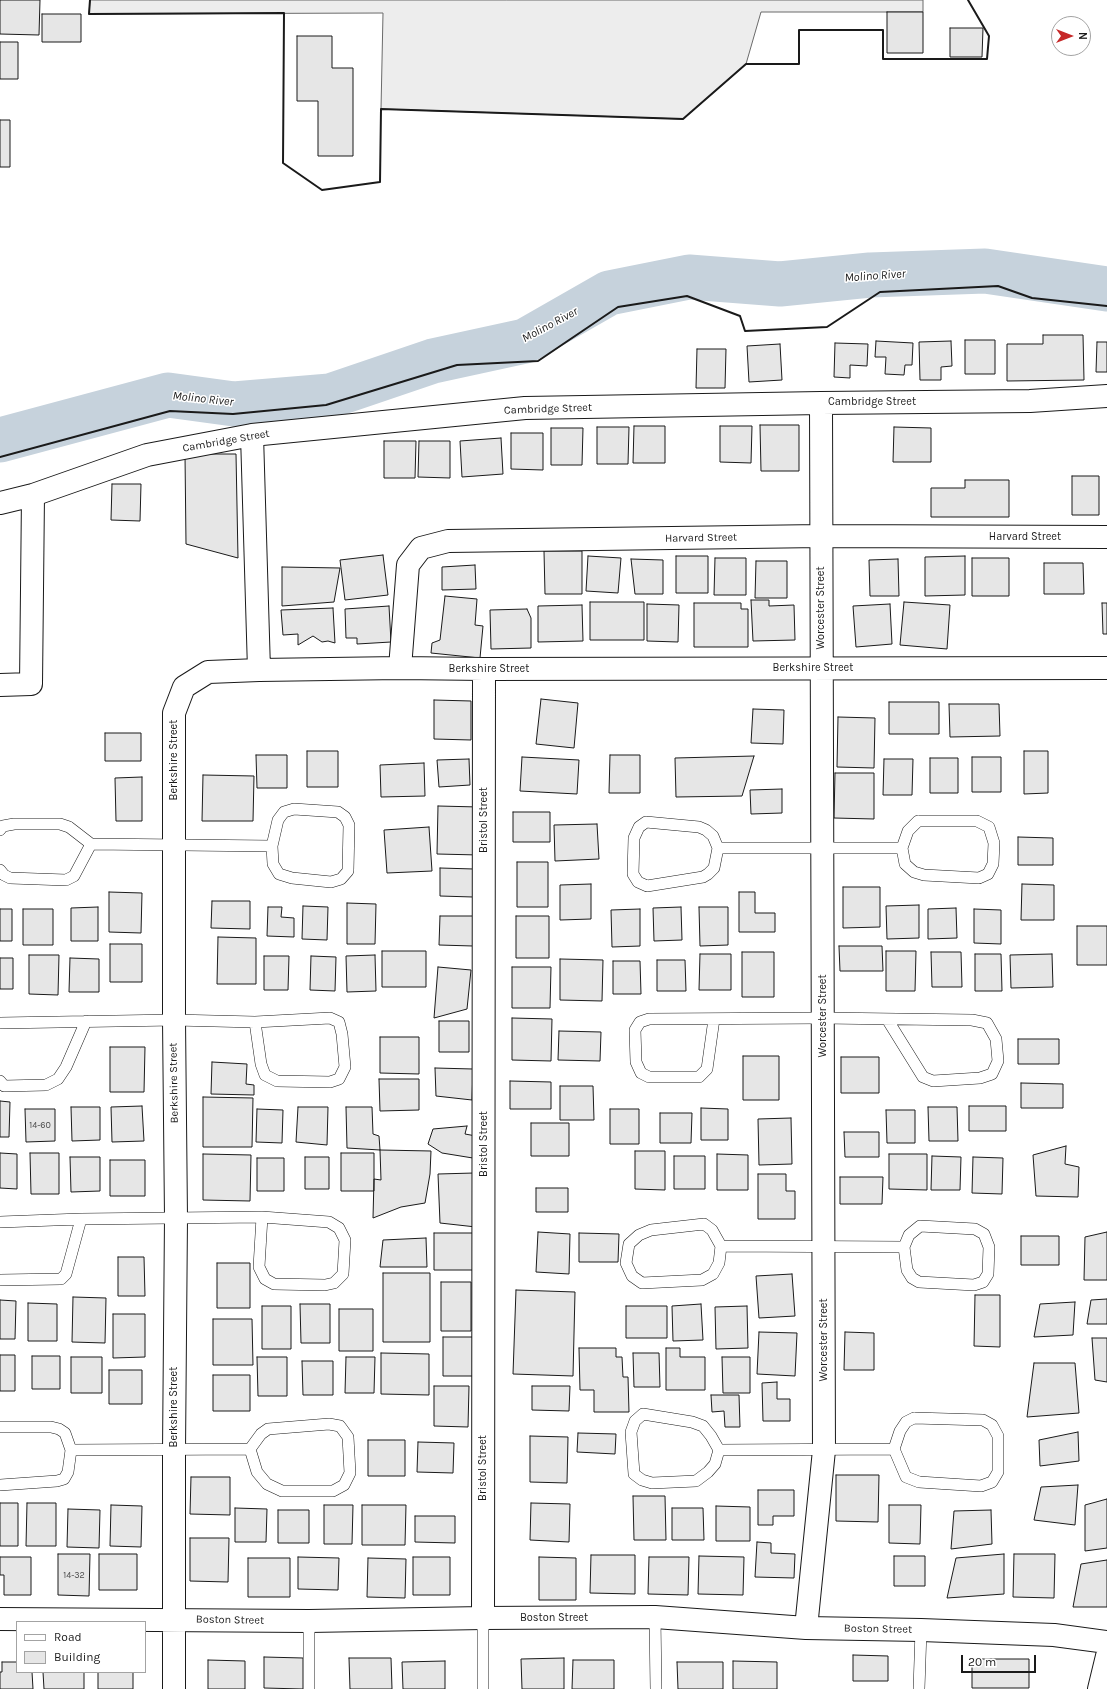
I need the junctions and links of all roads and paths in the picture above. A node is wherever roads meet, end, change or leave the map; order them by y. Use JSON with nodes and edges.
{"nodes":[{"id":1,"x":1107,"y":396,"type":"edge"},
{"id":2,"x":821,"y":403,"type":"junction"},
{"id":3,"x":252,"y":435,"type":"junction"},
{"id":4,"x":33,"y":495,"type":"junction"},
{"id":5,"x":0,"y":503,"type":"edge"},
{"id":6,"x":821,"y":536,"type":"junction"},
{"id":7,"x":1107,"y":537,"type":"edge"},
{"id":8,"x":400,"y":668,"type":"junction"},
{"id":9,"x":821,"y":668,"type":"junction"},
{"id":10,"x":1107,"y":668,"type":"edge"},
{"id":11,"x":484,"y":669,"type":"junction"},
{"id":12,"x":259,"y":670,"type":"junction"},
{"id":13,"x":0,"y":685,"type":"edge"},
{"id":14,"x":0,"y":830,"type":"edge"},
{"id":15,"x":91,"y":844,"type":"junction"},
{"id":16,"x":174,"y":845,"type":"junction"},
{"id":17,"x":272,"y":846,"type":"junction"},
{"id":18,"x":718,"y":848,"type":"junction"},
{"id":19,"x":822,"y":848,"type":"junction"},
{"id":20,"x":902,"y":848,"type":"junction"},
{"id":21,"x":0,"y":870,"type":"edge"},
{"id":22,"x":823,"y":1018,"type":"junction"},
{"id":23,"x":714,"y":1019,"type":"junction"},
{"id":24,"x":887,"y":1019,"type":"junction"},
{"id":25,"x":174,"y":1020,"type":"junction"},
{"id":26,"x":86,"y":1021,"type":"junction"},
{"id":27,"x":255,"y":1022,"type":"junction"},
{"id":28,"x":0,"y":1023,"type":"edge"},
{"id":29,"x":0,"y":1081,"type":"edge"},
{"id":30,"x":262,"y":1217,"type":"junction"},
{"id":31,"x":176,"y":1218,"type":"junction"},
{"id":32,"x":81,"y":1219,"type":"junction"},
{"id":33,"x":0,"y":1222,"type":"edge"},
{"id":34,"x":721,"y":1246,"type":"junction"},
{"id":35,"x":824,"y":1247,"type":"junction"},
{"id":36,"x":904,"y":1247,"type":"junction"},
{"id":37,"x":0,"y":1280,"type":"edge"},
{"id":38,"x":0,"y":1427,"type":"edge"},
{"id":39,"x":250,"y":1449,"type":"junction"},
{"id":40,"x":894,"y":1449,"type":"junction"},
{"id":41,"x":71,"y":1450,"type":"junction"},
{"id":42,"x":174,"y":1450,"type":"junction"},
{"id":43,"x":719,"y":1450,"type":"junction"},
{"id":44,"x":824,"y":1450,"type":"junction"},
{"id":45,"x":0,"y":1486,"type":"edge"},
{"id":46,"x":655,"y":1617,"type":"junction"},
{"id":47,"x":483,"y":1618,"type":"junction"},
{"id":48,"x":0,"y":1620,"type":"edge"},
{"id":49,"x":174,"y":1620,"type":"junction"},
{"id":50,"x":309,"y":1621,"type":"junction"},
{"id":51,"x":806,"y":1628,"type":"junction"},
{"id":52,"x":921,"y":1630,"type":"junction"},
{"id":53,"x":1107,"y":1642,"type":"edge"},
{"id":54,"x":1107,"y":1656,"type":"edge"},
{"id":55,"x":174,"y":1689,"type":"edge"},
{"id":56,"x":310,"y":1689,"type":"edge"},
{"id":57,"x":483,"y":1689,"type":"edge"},
{"id":58,"x":656,"y":1689,"type":"edge"},
{"id":59,"x":919,"y":1689,"type":"edge"},
{"id":60,"x":1099,"y":1689,"type":"edge"}],
"edges":[{"from":1,"to":2,"type":"street","name":"Cambridge Street"},
{"from":2,"to":3,"type":"street","name":"Cambridge Street"},
{"from":2,"to":6,"type":"street","name":"Worcester Street"},
{"from":3,"to":4,"type":"street","name":"Cambridge Street"},
{"from":3,"to":12,"type":"street"},
{"from":4,"to":5,"type":"street","name":"Cambridge Street"},
{"from":4,"to":13,"type":"street"},
{"from":6,"to":7,"type":"street","name":"Harvard Street"},
{"from":6,"to":8,"type":"street","name":"Harvard Street"},
{"from":6,"to":9,"type":"street","name":"Worcester Street"},
{"from":8,"to":11,"type":"street","name":"Berkshire Street"},
{"from":8,"to":12,"type":"street","name":"Berkshire Street"},
{"from":9,"to":10,"type":"street","name":"Berkshire Street"},
{"from":9,"to":11,"type":"street","name":"Berkshire Street"},
{"from":9,"to":19,"type":"street","name":"Worcester Street"},
{"from":11,"to":47,"type":"street","name":"Bristol Street"},
{"from":12,"to":16,"type":"street","name":"Berkshire Street"},
{"from":14,"to":15,"type":"lane"},
{"from":15,"to":16,"type":"lane"},
{"from":15,"to":21,"type":"lane"},
{"from":16,"to":17,"type":"lane"},
{"from":16,"to":25,"type":"street","name":"Berkshire Street"},
{"from":17,"to":17,"type":"lane"},
{"from":18,"to":18,"type":"lane"},
{"from":18,"to":19,"type":"lane"},
{"from":19,"to":20,"type":"lane"},
{"from":19,"to":22,"type":"street","name":"Worcester Street"},
{"from":20,"to":20,"type":"lane"},
{"from":22,"to":23,"type":"lane"},
{"from":22,"to":24,"type":"lane"},
{"from":22,"to":35,"type":"street","name":"Worcester Street"},
{"from":23,"to":23,"type":"lane"},
{"from":24,"to":24,"type":"lane"},
{"from":25,"to":26,"type":"lane"},
{"from":25,"to":27,"type":"lane"},
{"from":25,"to":31,"type":"street","name":"Berkshire Street"},
{"from":26,"to":28,"type":"lane"},
{"from":26,"to":29,"type":"lane"},
{"from":27,"to":27,"type":"lane"},
{"from":30,"to":30,"type":"lane"},
{"from":30,"to":31,"type":"lane"},
{"from":31,"to":32,"type":"lane"},
{"from":31,"to":42,"type":"street","name":"Berkshire Street"},
{"from":32,"to":33,"type":"lane"},
{"from":32,"to":37,"type":"lane"},
{"from":34,"to":34,"type":"lane"},
{"from":34,"to":35,"type":"lane"},
{"from":35,"to":36,"type":"lane"},
{"from":35,"to":44,"type":"street","name":"Worcester Street"},
{"from":36,"to":36,"type":"lane"},
{"from":38,"to":41,"type":"lane"},
{"from":39,"to":39,"type":"lane"},
{"from":39,"to":42,"type":"lane"},
{"from":40,"to":40,"type":"lane"},
{"from":40,"to":44,"type":"lane"},
{"from":41,"to":42,"type":"lane"},
{"from":41,"to":45,"type":"lane"},
{"from":42,"to":49,"type":"street","name":"Berkshire Street"},
{"from":43,"to":43,"type":"lane"},
{"from":43,"to":44,"type":"lane"},
{"from":44,"to":51,"type":"street","name":"Worcester Street"},
{"from":46,"to":47,"type":"street","name":"Boston Street"},
{"from":46,"to":51,"type":"street","name":"Boston Street"},
{"from":46,"to":58,"type":"lane"},
{"from":47,"to":50,"type":"street","name":"Boston Street"},
{"from":47,"to":57,"type":"lane"},
{"from":48,"to":49,"type":"street","name":"Boston Street"},
{"from":49,"to":50,"type":"street","name":"Boston Street"},
{"from":49,"to":55,"type":"street","name":"Berkshire Street"},
{"from":50,"to":56,"type":"lane"},
{"from":51,"to":52,"type":"street","name":"Boston Street"},
{"from":52,"to":53,"type":"street","name":"Boston Street"},
{"from":52,"to":59,"type":"lane"},
{"from":54,"to":60,"type":"street"}]}
